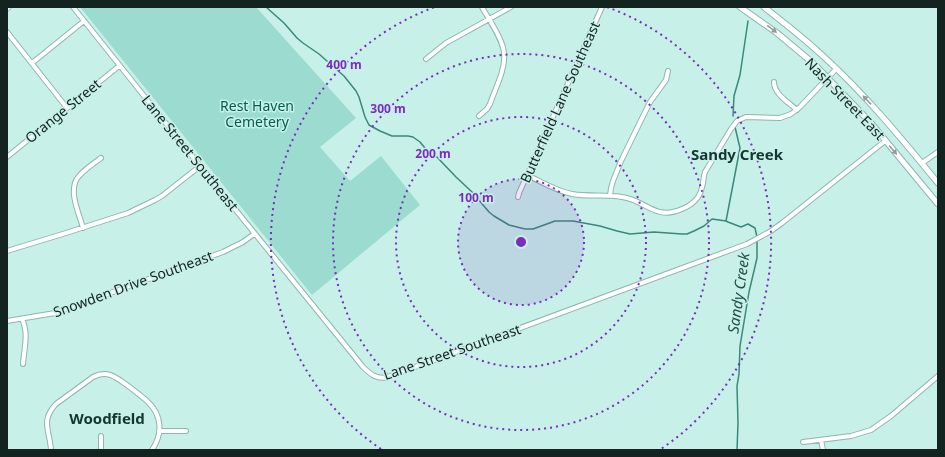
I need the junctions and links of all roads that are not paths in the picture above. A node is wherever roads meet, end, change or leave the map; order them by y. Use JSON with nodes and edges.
{"nodes":[{"id":1,"x":73,"y":7,"type":"edge"},
{"id":2,"x":482,"y":7,"type":"edge"},
{"id":3,"x":511,"y":7,"type":"edge"},
{"id":4,"x":602,"y":7,"type":"edge"},
{"id":5,"x":740,"y":7,"type":"edge"},
{"id":6,"x":764,"y":7,"type":"edge"},
{"id":7,"x":748,"y":9,"type":"edge"},
{"id":8,"x":489,"y":19,"type":"junction"},
{"id":9,"x":84,"y":21,"type":"junction"},
{"id":10,"x":7,"y":32,"type":"edge"},
{"id":11,"x":426,"y":60,"type":"dead end"},
{"id":12,"x":32,"y":63,"type":"junction"},
{"id":13,"x":120,"y":66,"type":"junction"},
{"id":14,"x":836,"y":69,"type":"junction"},
{"id":15,"x":668,"y":71,"type":"dead end"},
{"id":16,"x":827,"y":77,"type":"junction"},
{"id":17,"x":774,"y":82,"type":"dead end"},
{"id":18,"x":67,"y":108,"type":"junction"},
{"id":19,"x":797,"y":110,"type":"junction"},
{"id":20,"x":479,"y":116,"type":"dead end"},
{"id":21,"x":885,"y":140,"type":"junction"},
{"id":22,"x":938,"y":152,"type":"edge"},
{"id":23,"x":7,"y":157,"type":"edge"},
{"id":24,"x":101,"y":158,"type":"dead end"},
{"id":25,"x":922,"y":163,"type":"junction"},
{"id":26,"x":200,"y":166,"type":"junction"},
{"id":27,"x":527,"y":176,"type":"junction"},
{"id":28,"x":938,"y":183,"type":"edge"},
{"id":29,"x":610,"y":196,"type":"junction"},
{"id":30,"x":518,"y":197,"type":"dead end"},
{"id":31,"x":938,"y":204,"type":"edge"},
{"id":32,"x":83,"y":228,"type":"junction"},
{"id":33,"x":254,"y":234,"type":"junction"},
{"id":34,"x":7,"y":251,"type":"edge"},
{"id":35,"x":22,"y":319,"type":"junction"},
{"id":36,"x":7,"y":321,"type":"edge"},
{"id":37,"x":22,"y":364,"type":"dead end"},
{"id":38,"x":938,"y":376,"type":"edge"},
{"id":39,"x":186,"y":430,"type":"dead end"},
{"id":40,"x":160,"y":431,"type":"junction"},
{"id":41,"x":101,"y":436,"type":"dead end"},
{"id":42,"x":821,"y":440,"type":"junction"},
{"id":43,"x":803,"y":442,"type":"dead end"},
{"id":44,"x":51,"y":450,"type":"edge"},
{"id":45,"x":100,"y":450,"type":"edge"},
{"id":46,"x":152,"y":450,"type":"edge"},
{"id":47,"x":822,"y":450,"type":"edge"}],
"edges":[{"from":1,"to":9,"type":"street","name":"Lane Street Southeast"},
{"from":2,"to":8,"type":"street"},
{"from":3,"to":8,"type":"street"},
{"from":4,"to":27,"type":"street","name":"Butterfield Lane Southeast"},
{"from":5,"to":7,"type":"main road","name":"Nash Street East"},
{"from":6,"to":14,"type":"main road","name":"Nash Street East"},
{"from":7,"to":16,"type":"main road","name":"Nash Street East","one_way":true},
{"from":8,"to":11,"type":"street"},
{"from":8,"to":20,"type":"street"},
{"from":9,"to":12,"type":"street"},
{"from":9,"to":13,"type":"street","name":"Lane Street Southeast"},
{"from":10,"to":12,"type":"street"},
{"from":12,"to":18,"type":"street"},
{"from":13,"to":18,"type":"street","name":"Orange Street"},
{"from":13,"to":26,"type":"street","name":"Lane Street Southeast"},
{"from":14,"to":16,"type":"street"},
{"from":25,"to":14,"type":"main road","name":"Nash Street East","one_way":true},
{"from":15,"to":29,"type":"street"},
{"from":16,"to":19,"type":"street"},
{"from":16,"to":21,"type":"main road","name":"Nash Street East"},
{"from":17,"to":19,"type":"street"},
{"from":18,"to":23,"type":"street","name":"Orange Street"},
{"from":19,"to":29,"type":"street"},
{"from":21,"to":31,"type":"main road","name":"Nash Street East","one_way":true},
{"from":21,"to":33,"type":"street","name":"Lane Street Southeast"},
{"from":22,"to":25,"type":"street"},
{"from":24,"to":32,"type":"street"},
{"from":25,"to":28,"type":"main road","name":"Nash Street East"},
{"from":26,"to":32,"type":"street"},
{"from":26,"to":33,"type":"street","name":"Lane Street Southeast"},
{"from":27,"to":29,"type":"street"},
{"from":27,"to":30,"type":"street","name":"Butterfield Lane Southeast"},
{"from":32,"to":34,"type":"street"},
{"from":33,"to":35,"type":"street","name":"Snowden Drive Southeast"},
{"from":35,"to":36,"type":"street","name":"Snowden Drive Southeast"},
{"from":35,"to":37,"type":"street"},
{"from":38,"to":42,"type":"street"},
{"from":39,"to":40,"type":"street"},
{"from":40,"to":44,"type":"street"},
{"from":40,"to":46,"type":"street"},
{"from":41,"to":45,"type":"street"},
{"from":42,"to":43,"type":"street"},
{"from":42,"to":47,"type":"street"}]}
